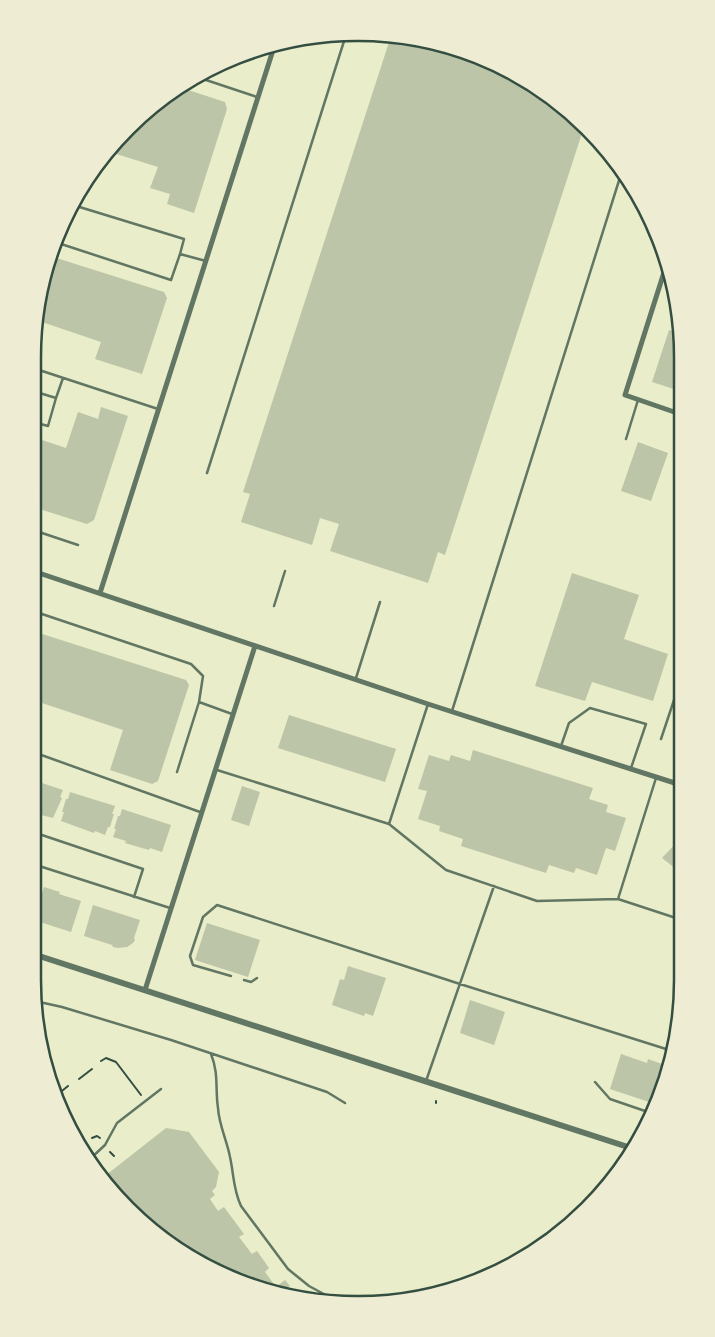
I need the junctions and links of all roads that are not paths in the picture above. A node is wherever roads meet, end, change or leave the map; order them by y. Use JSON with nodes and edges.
{"nodes":[{"id":1,"x":345,"y":42,"type":"edge"},
{"id":2,"x":272,"y":53,"type":"edge"},
{"id":3,"x":206,"y":80,"type":"edge"},
{"id":4,"x":258,"y":97,"type":"junction"},
{"id":5,"x":619,"y":181,"type":"edge"},
{"id":6,"x":80,"y":207,"type":"edge"},
{"id":7,"x":62,"y":244,"type":"edge"},
{"id":8,"x":180,"y":254,"type":"junction"},
{"id":9,"x":206,"y":261,"type":"junction"},
{"id":10,"x":663,"y":277,"type":"edge"},
{"id":11,"x":41,"y":371,"type":"edge"},
{"id":12,"x":63,"y":378,"type":"junction"},
{"id":13,"x":41,"y":393,"type":"edge"},
{"id":14,"x":56,"y":398,"type":"junction"},
{"id":15,"x":638,"y":400,"type":"junction"},
{"id":16,"x":158,"y":409,"type":"junction"},
{"id":17,"x":674,"y":412,"type":"edge"},
{"id":18,"x":41,"y":424,"type":"edge"},
{"id":19,"x":626,"y":439,"type":"dead end"},
{"id":20,"x":207,"y":473,"type":"dead end"},
{"id":21,"x":41,"y":533,"type":"edge"},
{"id":22,"x":78,"y":545,"type":"dead end"},
{"id":23,"x":285,"y":571,"type":"dead end"},
{"id":24,"x":41,"y":574,"type":"edge"},
{"id":25,"x":100,"y":593,"type":"junction"},
{"id":26,"x":380,"y":602,"type":"dead end"},
{"id":27,"x":274,"y":606,"type":"dead end"},
{"id":28,"x":41,"y":614,"type":"edge"},
{"id":29,"x":255,"y":646,"type":"junction"},
{"id":30,"x":355,"y":680,"type":"junction"},
{"id":31,"x":674,"y":700,"type":"edge"},
{"id":32,"x":199,"y":702,"type":"junction"},
{"id":33,"x":428,"y":704,"type":"junction"},
{"id":34,"x":452,"y":712,"type":"junction"},
{"id":35,"x":233,"y":714,"type":"junction"},
{"id":36,"x":661,"y":738,"type":"dead end"},
{"id":37,"x":561,"y":746,"type":"junction"},
{"id":38,"x":41,"y":755,"type":"edge"},
{"id":39,"x":631,"y":768,"type":"junction"},
{"id":40,"x":216,"y":769,"type":"junction"},
{"id":41,"x":177,"y":772,"type":"dead end"},
{"id":42,"x":657,"y":776,"type":"junction"},
{"id":43,"x":674,"y":782,"type":"edge"},
{"id":44,"x":202,"y":812,"type":"junction"},
{"id":45,"x":389,"y":824,"type":"junction"},
{"id":46,"x":41,"y":835,"type":"edge"},
{"id":47,"x":41,"y":867,"type":"edge"},
{"id":48,"x":494,"y":886,"type":"junction"},
{"id":49,"x":134,"y":896,"type":"junction"},
{"id":50,"x":618,"y":899,"type":"junction"},
{"id":51,"x":171,"y":909,"type":"junction"},
{"id":52,"x":674,"y":917,"type":"edge"},
{"id":53,"x":41,"y":957,"type":"edge"},
{"id":54,"x":231,"y":976,"type":"dead end"},
{"id":55,"x":257,"y":978,"type":"dead end"},
{"id":56,"x":244,"y":980,"type":"dead end"},
{"id":57,"x":460,"y":984,"type":"junction"},
{"id":58,"x":145,"y":990,"type":"junction"},
{"id":59,"x":42,"y":1003,"type":"edge"},
{"id":60,"x":666,"y":1050,"type":"edge"},
{"id":61,"x":211,"y":1054,"type":"junction"},
{"id":62,"x":426,"y":1082,"type":"junction"},
{"id":63,"x":595,"y":1082,"type":"dead end"},
{"id":64,"x":161,"y":1089,"type":"dead end"},
{"id":65,"x":345,"y":1102,"type":"dead end"},
{"id":66,"x":645,"y":1111,"type":"edge"},
{"id":67,"x":626,"y":1146,"type":"edge"},
{"id":68,"x":95,"y":1155,"type":"edge"},
{"id":69,"x":323,"y":1294,"type":"edge"}],
"edges":[{"from":1,"to":20,"type":"lane"},
{"from":2,"to":4,"type":"street"},
{"from":3,"to":4,"type":"lane"},
{"from":4,"to":9,"type":"street"},
{"from":5,"to":34,"type":"lane"},
{"from":6,"to":8,"type":"lane"},
{"from":7,"to":8,"type":"lane"},
{"from":8,"to":9,"type":"lane"},
{"from":9,"to":16,"type":"street"},
{"from":10,"to":15,"type":"street"},
{"from":11,"to":12,"type":"lane"},
{"from":12,"to":14,"type":"lane"},
{"from":12,"to":16,"type":"lane"},
{"from":13,"to":14,"type":"lane"},
{"from":14,"to":18,"type":"lane"},
{"from":15,"to":17,"type":"street"},
{"from":15,"to":19,"type":"lane"},
{"from":16,"to":25,"type":"street"},
{"from":21,"to":22,"type":"lane"},
{"from":23,"to":27,"type":"lane"},
{"from":24,"to":25,"type":"street"},
{"from":25,"to":29,"type":"street"},
{"from":26,"to":30,"type":"lane"},
{"from":28,"to":32,"type":"lane"},
{"from":29,"to":30,"type":"street"},
{"from":29,"to":35,"type":"street"},
{"from":30,"to":33,"type":"street"},
{"from":31,"to":36,"type":"lane"},
{"from":32,"to":35,"type":"lane"},
{"from":32,"to":41,"type":"lane"},
{"from":33,"to":34,"type":"street"},
{"from":33,"to":45,"type":"lane"},
{"from":34,"to":37,"type":"street"},
{"from":35,"to":40,"type":"street"},
{"from":37,"to":39,"type":"street"},
{"from":37,"to":39,"type":"lane"},
{"from":38,"to":44,"type":"lane"},
{"from":39,"to":42,"type":"street"},
{"from":40,"to":44,"type":"street"},
{"from":40,"to":45,"type":"lane"},
{"from":42,"to":43,"type":"street"},
{"from":42,"to":50,"type":"lane"},
{"from":44,"to":51,"type":"street"},
{"from":45,"to":48,"type":"lane"},
{"from":46,"to":49,"type":"lane"},
{"from":47,"to":49,"type":"lane"},
{"from":48,"to":50,"type":"lane"},
{"from":48,"to":57,"type":"lane"},
{"from":49,"to":51,"type":"lane"},
{"from":50,"to":52,"type":"lane"},
{"from":51,"to":58,"type":"street"},
{"from":53,"to":58,"type":"street"},
{"from":54,"to":57,"type":"lane"},
{"from":55,"to":56,"type":"lane"},
{"from":57,"to":60,"type":"lane"},
{"from":57,"to":62,"type":"lane"},
{"from":58,"to":62,"type":"street"},
{"from":59,"to":61,"type":"lane"},
{"from":61,"to":65,"type":"lane"},
{"from":61,"to":69,"type":"lane"},
{"from":62,"to":67,"type":"street"},
{"from":63,"to":66,"type":"lane"},
{"from":64,"to":68,"type":"lane"}]}
